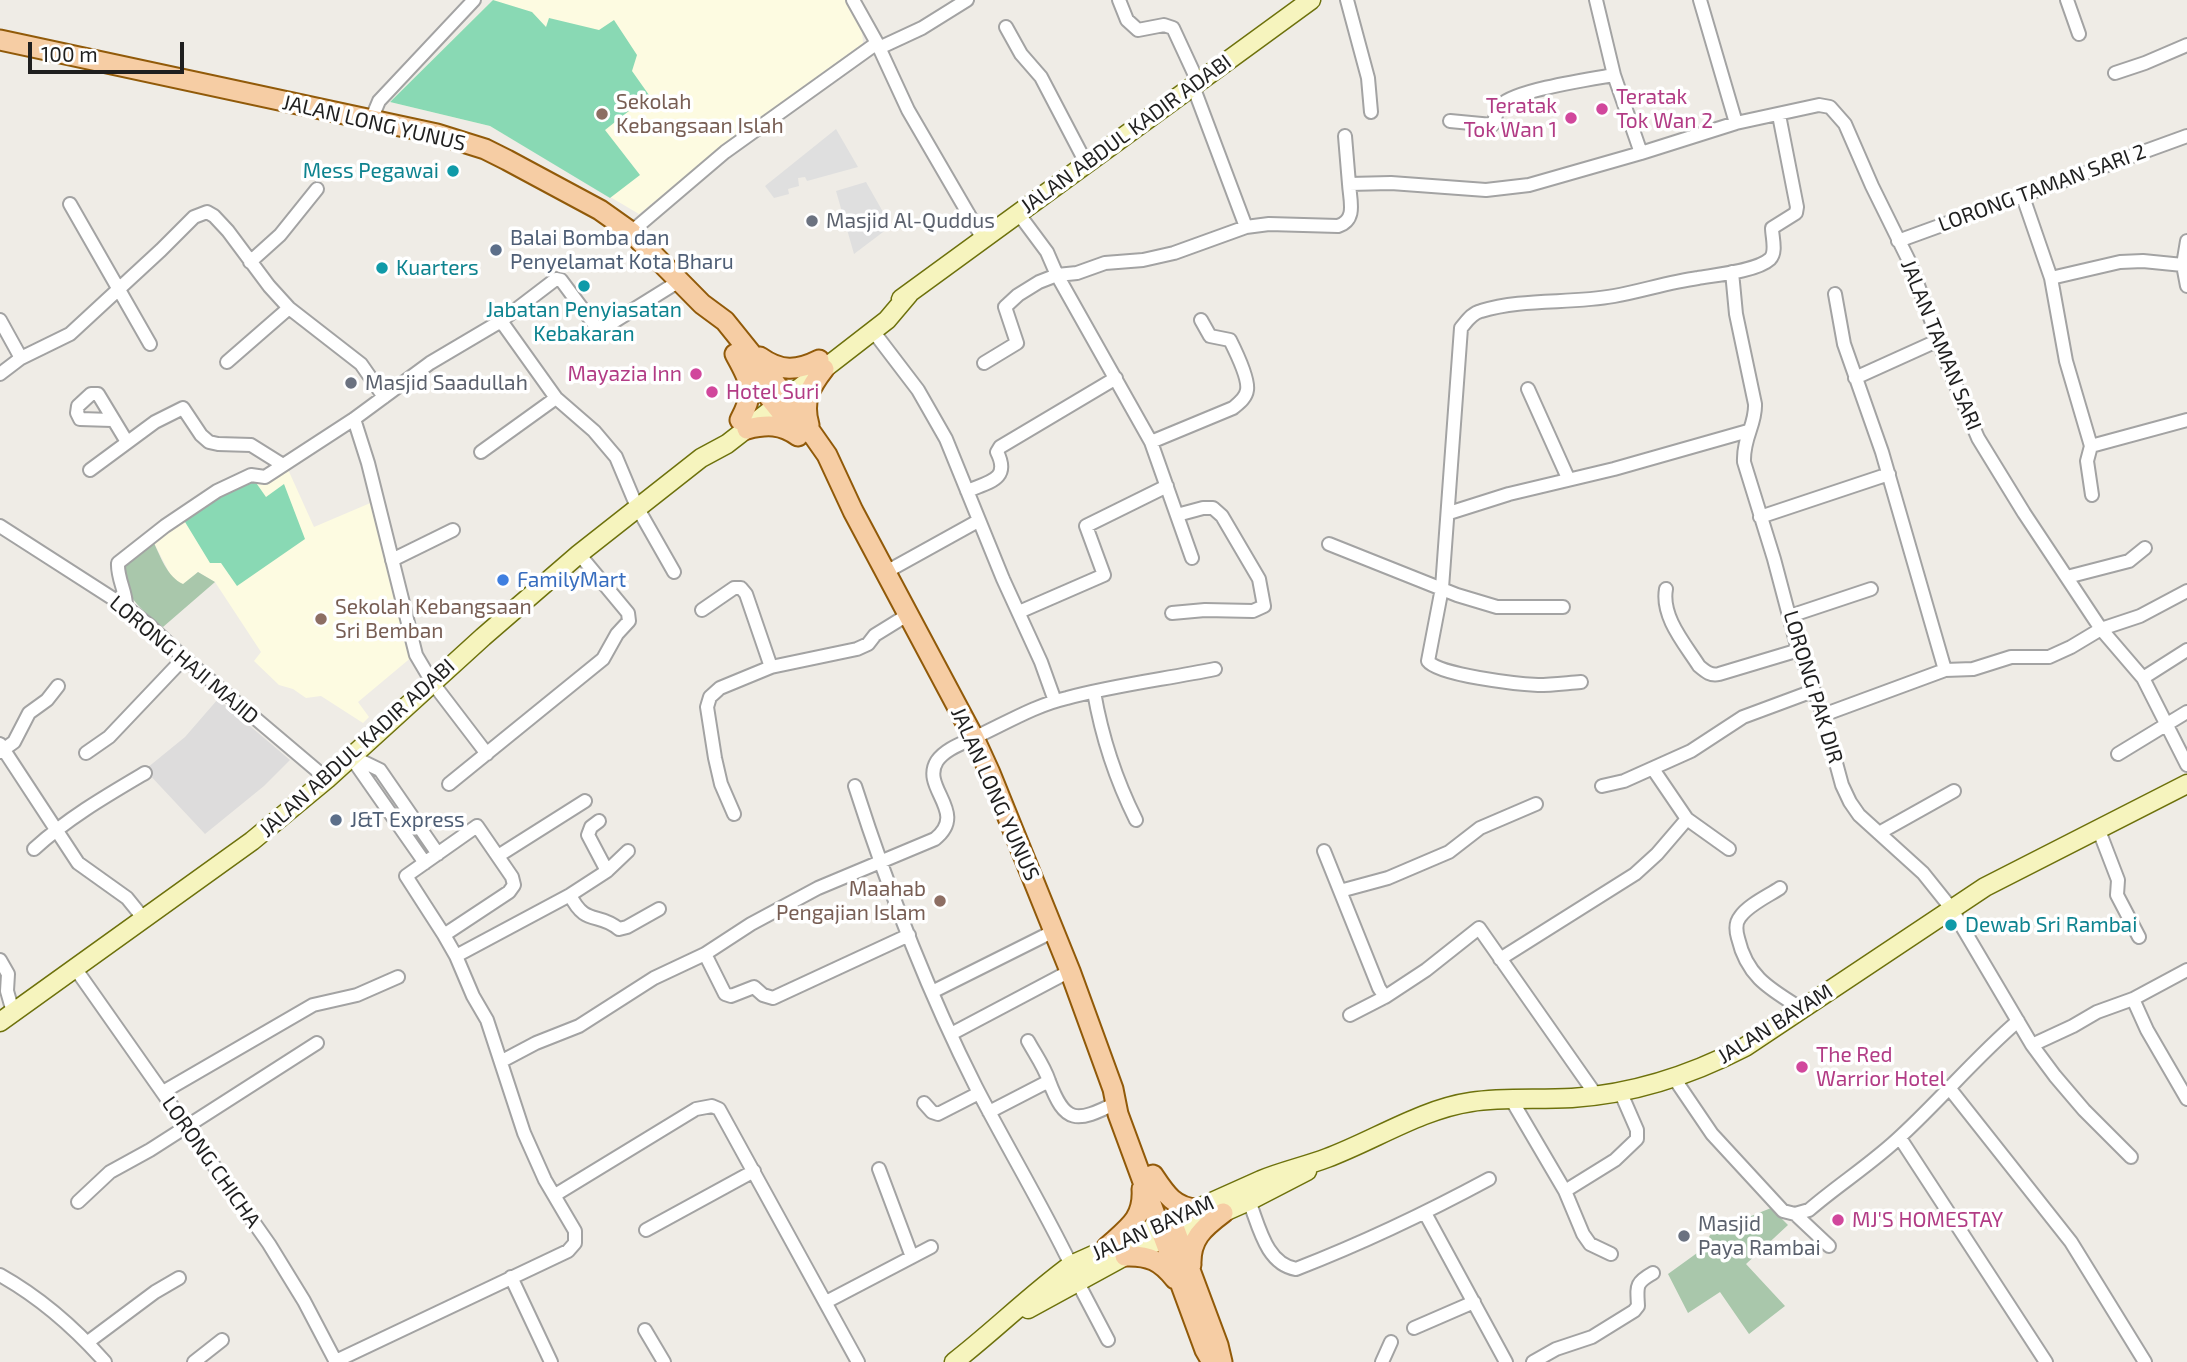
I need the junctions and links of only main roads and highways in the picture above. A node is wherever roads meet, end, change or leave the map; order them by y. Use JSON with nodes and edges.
{"nodes":[{"id":1,"x":1299,"y":4,"type":"edge"},
{"id":2,"x":0,"y":40,"type":"edge"},
{"id":3,"x":909,"y":294,"type":"junction"},
{"id":4,"x":740,"y":350,"type":"junction"},
{"id":5,"x":821,"y":364,"type":"junction"},
{"id":6,"x":778,"y":398,"type":"junction"},
{"id":7,"x":744,"y":424,"type":"junction"},
{"id":8,"x":806,"y":434,"type":"junction"},
{"id":9,"x":2187,"y":784,"type":"edge"},
{"id":10,"x":7,"y":1017,"type":"edge"},
{"id":11,"x":1324,"y":1159,"type":"junction"},
{"id":12,"x":1147,"y":1178,"type":"junction"},
{"id":13,"x":1197,"y":1209,"type":"junction"},
{"id":14,"x":1223,"y":1213,"type":"junction"},
{"id":15,"x":1167,"y":1229,"type":"junction"},
{"id":16,"x":1116,"y":1252,"type":"junction"},
{"id":17,"x":1190,"y":1289,"type":"junction"},
{"id":18,"x":954,"y":1362,"type":"edge"},
{"id":19,"x":1212,"y":1362,"type":"edge"},
{"id":20,"x":1222,"y":1362,"type":"edge"}],
"edges":[{"from":1,"to":3,"type":"main road","name":"JALAN ABDUL KADIR ADABI"},
{"from":2,"to":4,"type":"main road","name":"JALAN LONG YUNUS"},
{"from":3,"to":5,"type":"main road","name":"JALAN ABDUL KADIR ADABI"},
{"from":3,"to":5,"type":"main road","name":"JALAN ABDUL KADIR ADABI"},
{"from":4,"to":5,"type":"main road"},
{"from":4,"to":6,"type":"main road","name":"JALAN LONG YUNUS"},
{"from":4,"to":7,"type":"main road"},
{"from":5,"to":6,"type":"main road","name":"JALAN ABDUL KADIR ADABI"},
{"from":5,"to":8,"type":"main road"},
{"from":6,"to":7,"type":"main road","name":"JALAN ABDUL KADIR ADABI"},
{"from":6,"to":8,"type":"main road","name":"JALAN LONG YUNUS"},
{"from":7,"to":8,"type":"main road"},
{"from":7,"to":10,"type":"main road","name":"JALAN ABDUL KADIR ADABI"},
{"from":8,"to":12,"type":"main road","name":"JALAN LONG YUNUS"},
{"from":9,"to":11,"type":"main road","name":"JALAN BAYAM"},
{"from":11,"to":13,"type":"main road","name":"JALAN BAYAM"},
{"from":11,"to":14,"type":"main road","name":"JALAN BAYAM"},
{"from":12,"to":13,"type":"main road"},
{"from":12,"to":15,"type":"main road","name":"JALAN LONG YUNUS"},
{"from":12,"to":16,"type":"main road"},
{"from":13,"to":15,"type":"main road","name":"JALAN BAYAM"},
{"from":14,"to":15,"type":"main road","name":"JALAN BAYAM"},
{"from":14,"to":17,"type":"main road"},
{"from":15,"to":16,"type":"main road","name":"JALAN BAYAM"},
{"from":15,"to":17,"type":"main road","name":"JALAN LONG YUNUS"},
{"from":16,"to":17,"type":"main road"},
{"from":16,"to":18,"type":"main road","name":"JALAN BAYAM"},
{"from":17,"to":19,"type":"main road","name":"JALAN LONG YUNUS"},
{"from":17,"to":20,"type":"main road","name":"JALAN LONG YUNUS"}]}
